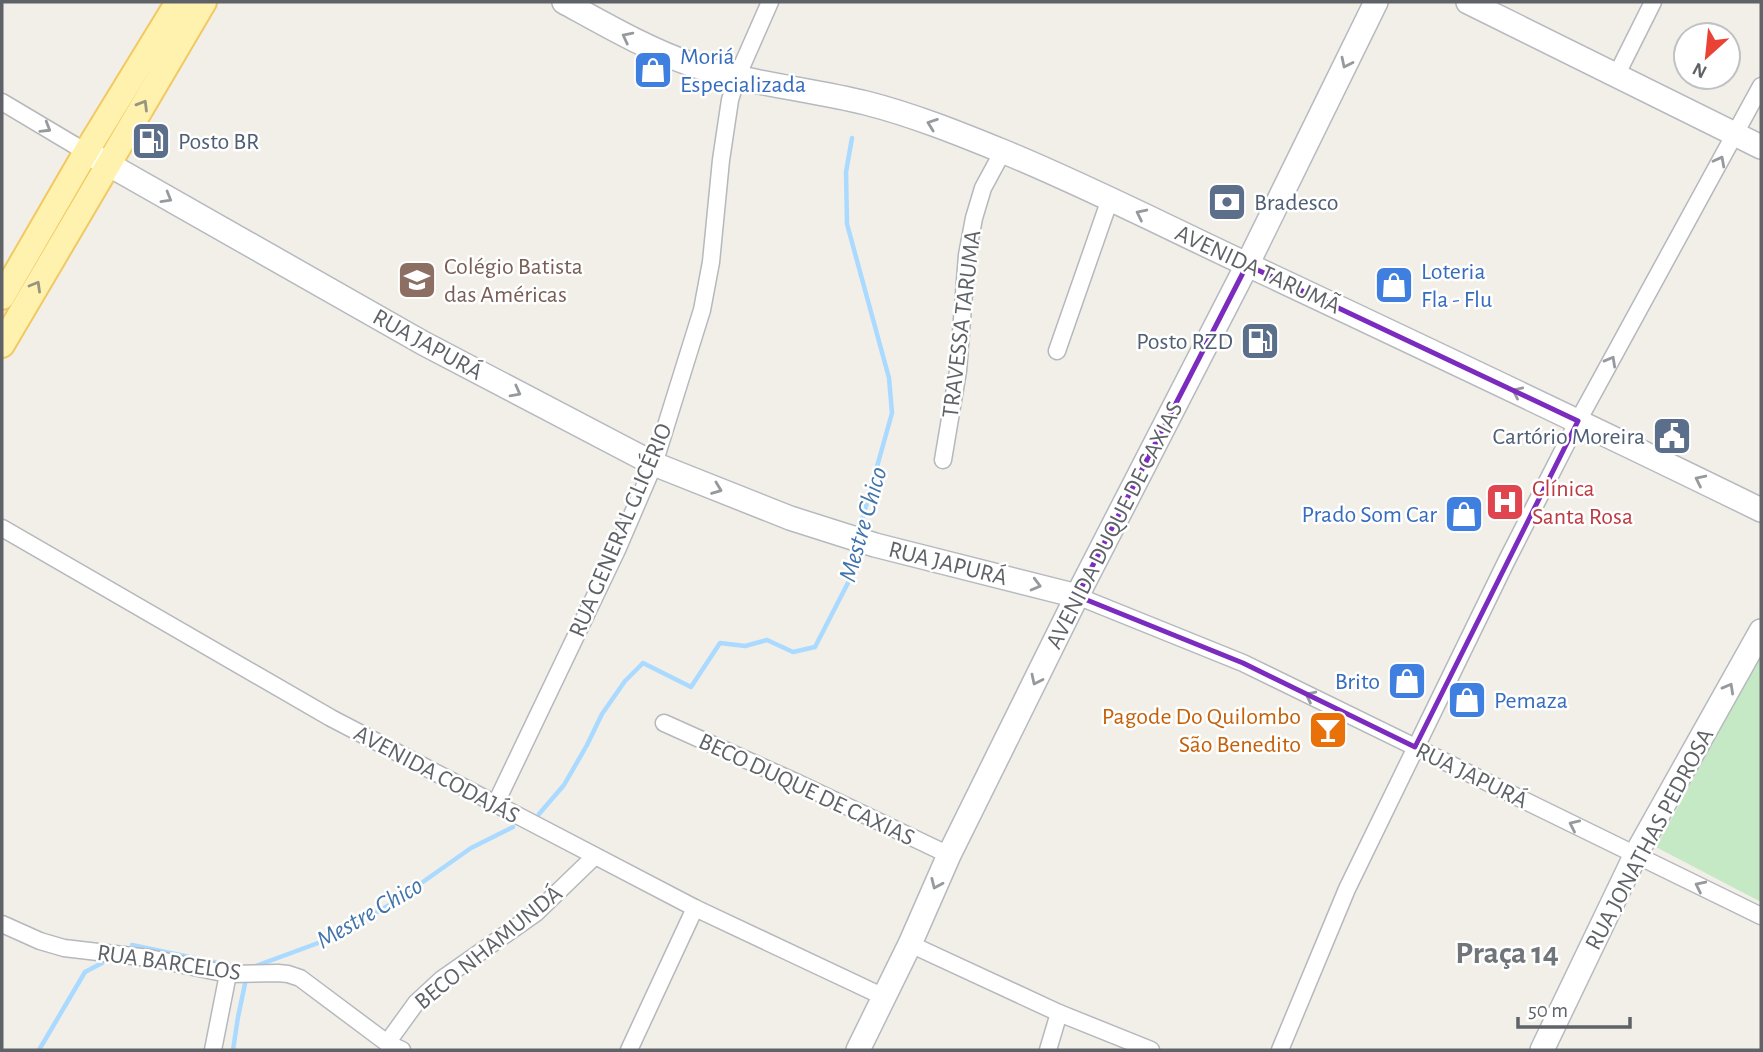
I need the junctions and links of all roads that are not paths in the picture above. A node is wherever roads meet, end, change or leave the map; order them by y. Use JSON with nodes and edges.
{"nodes":[{"id":1,"x":178,"y":2,"type":"edge"},
{"id":2,"x":204,"y":2,"type":"edge"},
{"id":3,"x":564,"y":2,"type":"edge"},
{"id":4,"x":770,"y":2,"type":"edge"},
{"id":5,"x":1376,"y":2,"type":"edge"},
{"id":6,"x":1468,"y":2,"type":"edge"},
{"id":7,"x":1653,"y":2,"type":"edge"},
{"id":8,"x":1616,"y":76,"type":"junction"},
{"id":9,"x":737,"y":77,"type":"junction"},
{"id":10,"x":1761,"y":86,"type":"edge"},
{"id":11,"x":2,"y":102,"type":"edge"},
{"id":12,"x":1734,"y":134,"type":"junction"},
{"id":13,"x":1761,"y":147,"type":"edge"},
{"id":14,"x":1003,"y":151,"type":"junction"},
{"id":15,"x":86,"y":152,"type":"junction"},
{"id":16,"x":108,"y":164,"type":"junction"},
{"id":17,"x":1110,"y":199,"type":"junction"},
{"id":18,"x":1247,"y":265,"type":"junction"},
{"id":19,"x":2,"y":297,"type":"edge"},
{"id":20,"x":2,"y":345,"type":"edge"},
{"id":21,"x":1057,"y":351,"type":"dead end"},
{"id":22,"x":1578,"y":421,"type":"junction"},
{"id":23,"x":943,"y":460,"type":"dead end"},
{"id":24,"x":654,"y":464,"type":"junction"},
{"id":25,"x":1761,"y":510,"type":"edge"},
{"id":26,"x":2,"y":528,"type":"edge"},
{"id":27,"x":1077,"y":596,"type":"junction"},
{"id":28,"x":1761,"y":631,"type":"edge"},
{"id":29,"x":664,"y":723,"type":"dead end"},
{"id":30,"x":1415,"y":747,"type":"junction"},
{"id":31,"x":495,"y":805,"type":"junction"},
{"id":32,"x":1636,"y":854,"type":"junction"},
{"id":33,"x":949,"y":855,"type":"junction"},
{"id":34,"x":595,"y":856,"type":"junction"},
{"id":35,"x":695,"y":908,"type":"junction"},
{"id":36,"x":1761,"y":916,"type":"edge"},
{"id":37,"x":2,"y":924,"type":"edge"},
{"id":38,"x":910,"y":944,"type":"junction"},
{"id":39,"x":228,"y":974,"type":"junction"},
{"id":40,"x":884,"y":997,"type":"junction"},
{"id":41,"x":1059,"y":1013,"type":"junction"},
{"id":42,"x":394,"y":1046,"type":"edge"},
{"id":43,"x":213,"y":1050,"type":"edge"},
{"id":44,"x":629,"y":1050,"type":"edge"},
{"id":45,"x":858,"y":1050,"type":"edge"},
{"id":46,"x":1048,"y":1050,"type":"edge"},
{"id":47,"x":1151,"y":1050,"type":"edge"},
{"id":48,"x":1280,"y":1050,"type":"edge"},
{"id":49,"x":1542,"y":1050,"type":"edge"}],
"edges":[{"from":1,"to":15,"type":"main road"},
{"from":16,"to":2,"type":"main road","one_way":true},
{"from":9,"to":3,"type":"street","name":"AVENIDA TARUMÃ","one_way":true},
{"from":4,"to":9,"type":"street","name":"RUA GENERAL GLICÉRIO"},
{"from":5,"to":18,"type":"street","name":"AVENIDA DUQUE DE CAXIAS","one_way":true},
{"from":6,"to":8,"type":"street"},
{"from":7,"to":8,"type":"street"},
{"from":8,"to":12,"type":"street"},
{"from":14,"to":9,"type":"street","name":"AVENIDA TARUMÃ","one_way":true},
{"from":9,"to":24,"type":"street","name":"RUA GENERAL GLICÉRIO"},
{"from":10,"to":12,"type":"street"},
{"from":11,"to":15,"type":"street","name":"RUA JAPURÁ","one_way":true},
{"from":12,"to":13,"type":"street"},
{"from":22,"to":12,"type":"street","one_way":true},
{"from":14,"to":17,"type":"street","name":"AVENIDA TARUMÃ"},
{"from":14,"to":23,"type":"street","name":"TRAVESSA TARUMA"},
{"from":15,"to":16,"type":"street","name":"RUA JAPURÁ"},
{"from":15,"to":19,"type":"main road"},
{"from":20,"to":16,"type":"main road","one_way":true},
{"from":16,"to":24,"type":"street","name":"RUA JAPURÁ","one_way":true},
{"from":18,"to":17,"type":"street","name":"AVENIDA TARUMÃ","one_way":true},
{"from":17,"to":21,"type":"street"},
{"from":22,"to":18,"type":"street","name":"AVENIDA TARUMÃ","one_way":true},
{"from":18,"to":27,"type":"street","name":"AVENIDA DUQUE DE CAXIAS"},
{"from":25,"to":22,"type":"street","name":"AVENIDA TARUMÃ","one_way":true},
{"from":22,"to":30,"type":"street"},
{"from":24,"to":27,"type":"street","name":"RUA JAPURÁ","one_way":true},
{"from":24,"to":31,"type":"street","name":"RUA GENERAL GLICÉRIO"},
{"from":26,"to":31,"type":"street","name":"AVENIDA CODAJÁS"},
{"from":30,"to":27,"type":"street","name":"RUA JAPURÁ","one_way":true},
{"from":27,"to":33,"type":"street","name":"AVENIDA DUQUE DE CAXIAS","one_way":true},
{"from":32,"to":28,"type":"street","name":"RUA JONATHAS PEDROSA","one_way":true},
{"from":29,"to":33,"type":"street","name":"BECO DUQUE DE CAXIAS"},
{"from":32,"to":30,"type":"street","name":"RUA JAPURÁ","one_way":true},
{"from":30,"to":48,"type":"street"},
{"from":31,"to":34,"type":"street","name":"AVENIDA CODAJÁS"},
{"from":36,"to":32,"type":"street","name":"RUA JAPURÁ","one_way":true},
{"from":32,"to":49,"type":"street","name":"RUA JONATHAS PEDROSA"},
{"from":33,"to":38,"type":"street","name":"AVENIDA DUQUE DE CAXIAS","one_way":true},
{"from":34,"to":35,"type":"street","name":"AVENIDA CODAJÁS"},
{"from":34,"to":42,"type":"street","name":"BECO NHAMUNDÁ"},
{"from":35,"to":40,"type":"street","name":"AVENIDA CODAJÁS"},
{"from":35,"to":44,"type":"street"},
{"from":37,"to":39,"type":"street","name":"RUA BARCELOS"},
{"from":38,"to":40,"type":"street","name":"AVENIDA DUQUE DE CAXIAS"},
{"from":38,"to":41,"type":"street"},
{"from":39,"to":42,"type":"street","name":"RUA BARCELOS"},
{"from":39,"to":43,"type":"street"},
{"from":40,"to":45,"type":"street","name":"AVENIDA DUQUE DE CAXIAS"},
{"from":41,"to":46,"type":"street"},
{"from":41,"to":47,"type":"street"}]}
